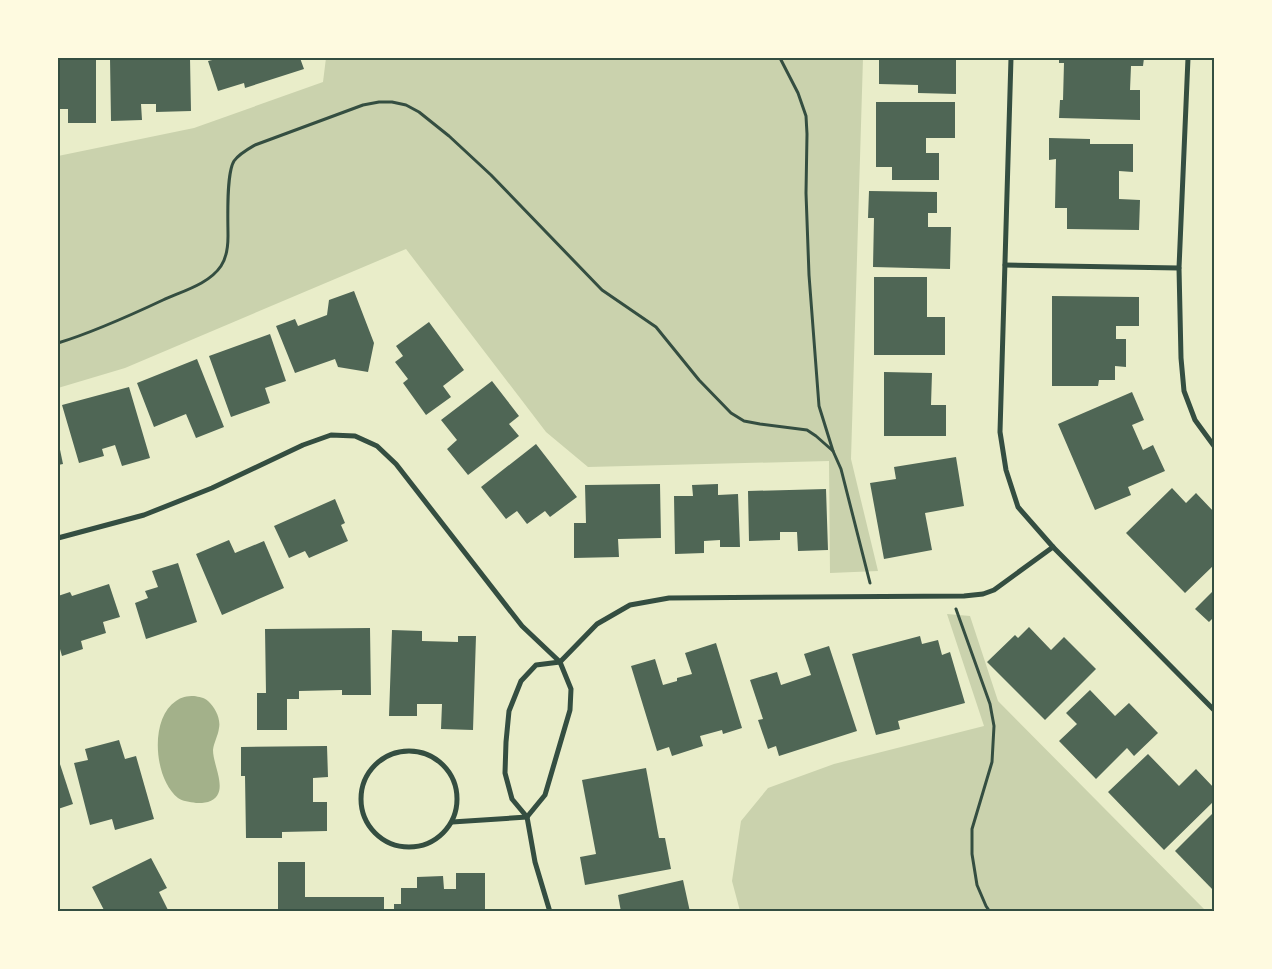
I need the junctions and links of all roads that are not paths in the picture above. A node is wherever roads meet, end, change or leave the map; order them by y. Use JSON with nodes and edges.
{"nodes":[{"id":1,"x":1010,"y":58,"type":"edge"},
{"id":2,"x":1188,"y":58,"type":"edge"},
{"id":3,"x":1005,"y":265,"type":"junction"},
{"id":4,"x":1179,"y":268,"type":"junction"},
{"id":5,"x":1214,"y":446,"type":"edge"},
{"id":6,"x":58,"y":538,"type":"edge"},
{"id":7,"x":1053,"y":548,"type":"junction"},
{"id":8,"x":560,"y":662,"type":"junction"},
{"id":9,"x":1214,"y":710,"type":"edge"},
{"id":10,"x":527,"y":817,"type":"junction"},
{"id":11,"x":452,"y":822,"type":"junction"},
{"id":12,"x":550,"y":912,"type":"edge"}],
"edges":[{"from":1,"to":3,"type":"street"},
{"from":2,"to":4,"type":"street"},
{"from":3,"to":4,"type":"street"},
{"from":3,"to":7,"type":"street"},
{"from":4,"to":5,"type":"street"},
{"from":6,"to":8,"type":"street"},
{"from":7,"to":8,"type":"street"},
{"from":7,"to":9,"type":"street"},
{"from":8,"to":10,"type":"street"},
{"from":8,"to":10,"type":"street"},
{"from":10,"to":11,"type":"street"},
{"from":10,"to":12,"type":"street"},
{"from":11,"to":11,"type":"street"}]}
